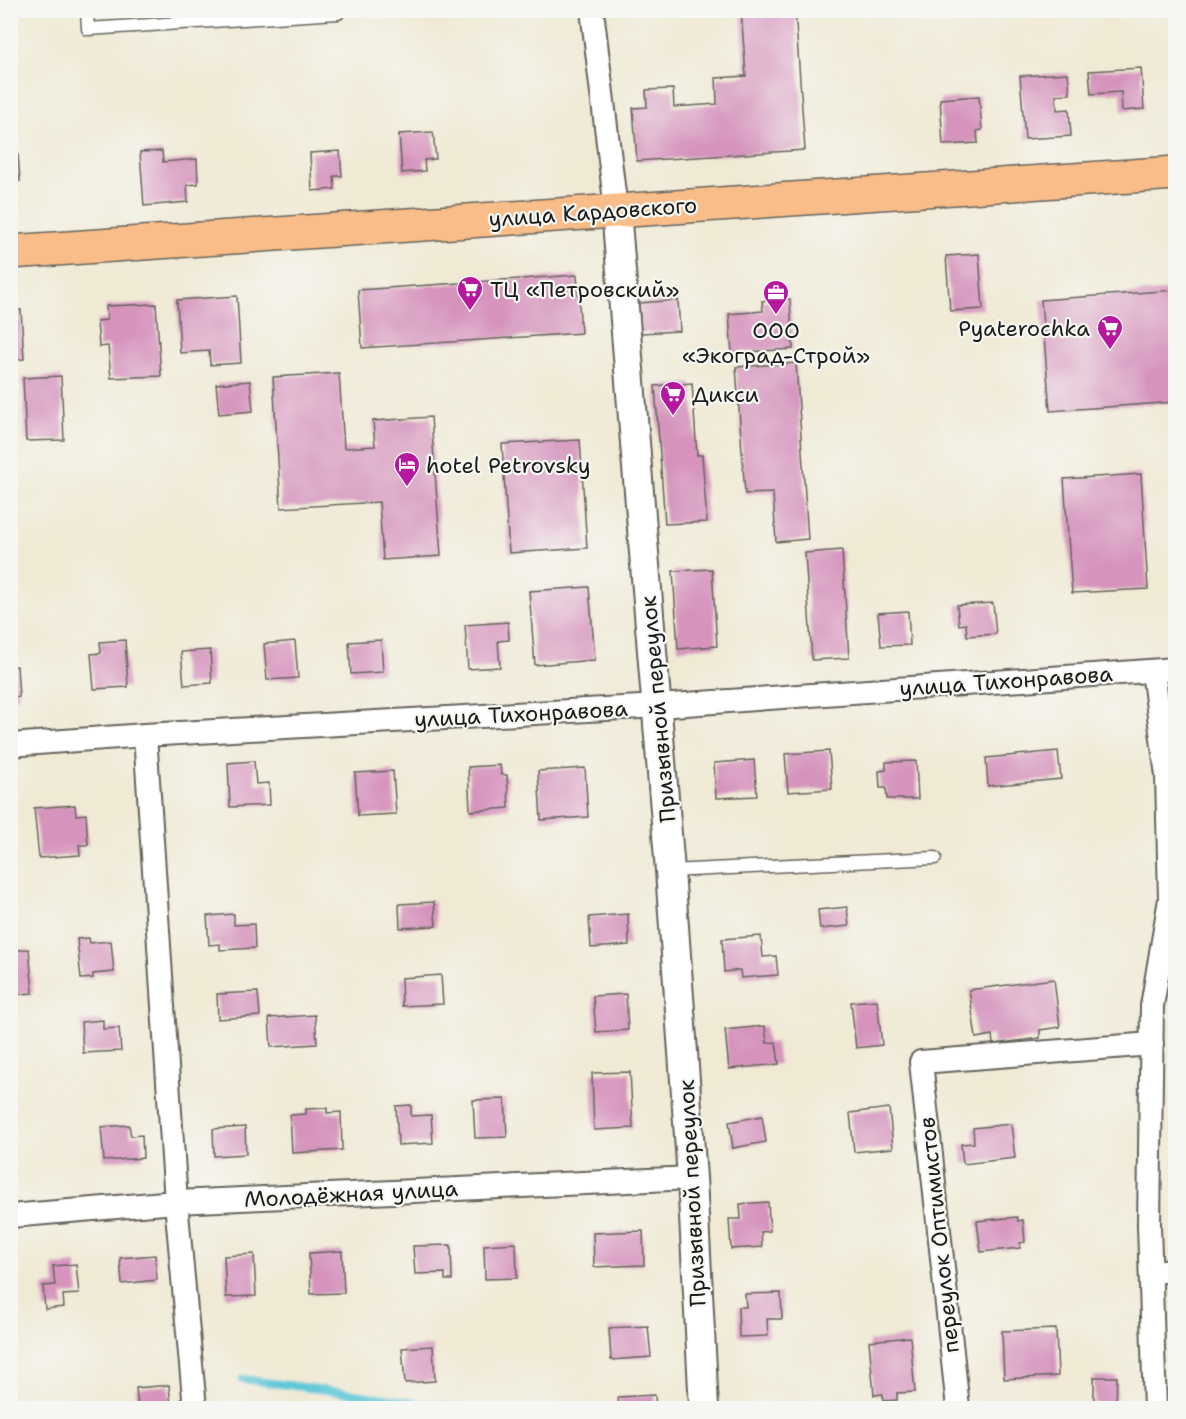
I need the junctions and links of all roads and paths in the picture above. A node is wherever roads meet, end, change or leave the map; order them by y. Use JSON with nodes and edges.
{"nodes":[{"id":1,"x":87,"y":10,"type":"edge"},
{"id":2,"x":338,"y":10,"type":"edge"},
{"id":3,"x":592,"y":10,"type":"edge"},
{"id":4,"x":1176,"y":173,"type":"edge"},
{"id":5,"x":616,"y":210,"type":"junction"},
{"id":6,"x":10,"y":252,"type":"edge"},
{"id":7,"x":1176,"y":669,"type":"edge"},
{"id":8,"x":1153,"y":671,"type":"junction"},
{"id":9,"x":658,"y":706,"type":"junction"},
{"id":10,"x":145,"y":735,"type":"junction"},
{"id":11,"x":10,"y":745,"type":"edge"},
{"id":12,"x":935,"y":858,"type":"dead end"},
{"id":13,"x":670,"y":871,"type":"junction"},
{"id":14,"x":1167,"y":963,"type":"edge"},
{"id":15,"x":1152,"y":1044,"type":"junction"},
{"id":16,"x":692,"y":1178,"type":"junction"},
{"id":17,"x":176,"y":1202,"type":"junction"},
{"id":18,"x":10,"y":1216,"type":"edge"},
{"id":19,"x":1176,"y":1270,"type":"edge"},
{"id":20,"x":1151,"y":1272,"type":"junction"},
{"id":21,"x":195,"y":1408,"type":"edge"},
{"id":22,"x":704,"y":1408,"type":"edge"},
{"id":23,"x":958,"y":1408,"type":"edge"},
{"id":24,"x":1155,"y":1408,"type":"edge"}],
"edges":[{"from":1,"to":2,"type":"lane"},
{"from":3,"to":5,"type":"street","name":"Призывной переулок"},
{"from":4,"to":5,"type":"main road","name":"улица Кардовского"},
{"from":5,"to":6,"type":"main road","name":"улица Кардовского"},
{"from":5,"to":9,"type":"street","name":"Призывной переулок"},
{"from":7,"to":8,"type":"street","name":"улица Тихонравова"},
{"from":8,"to":9,"type":"street","name":"улица Тихонравова"},
{"from":8,"to":14,"type":"street"},
{"from":9,"to":10,"type":"street","name":"улица Тихонравова"},
{"from":9,"to":13,"type":"street","name":"Призывной переулок"},
{"from":10,"to":11,"type":"street","name":"улица Тихонравова"},
{"from":10,"to":17,"type":"street"},
{"from":12,"to":13,"type":"lane"},
{"from":13,"to":16,"type":"street","name":"Призывной переулок"},
{"from":14,"to":15,"type":"street"},
{"from":15,"to":20,"type":"street"},
{"from":15,"to":23,"type":"street","name":"переулок Оптимистов"},
{"from":16,"to":17,"type":"street","name":"Молодёжная улица"},
{"from":16,"to":22,"type":"street","name":"Призывной переулок"},
{"from":17,"to":18,"type":"street","name":"Молодёжная улица"},
{"from":17,"to":21,"type":"street"},
{"from":19,"to":20,"type":"street"},
{"from":20,"to":24,"type":"street"}]}
